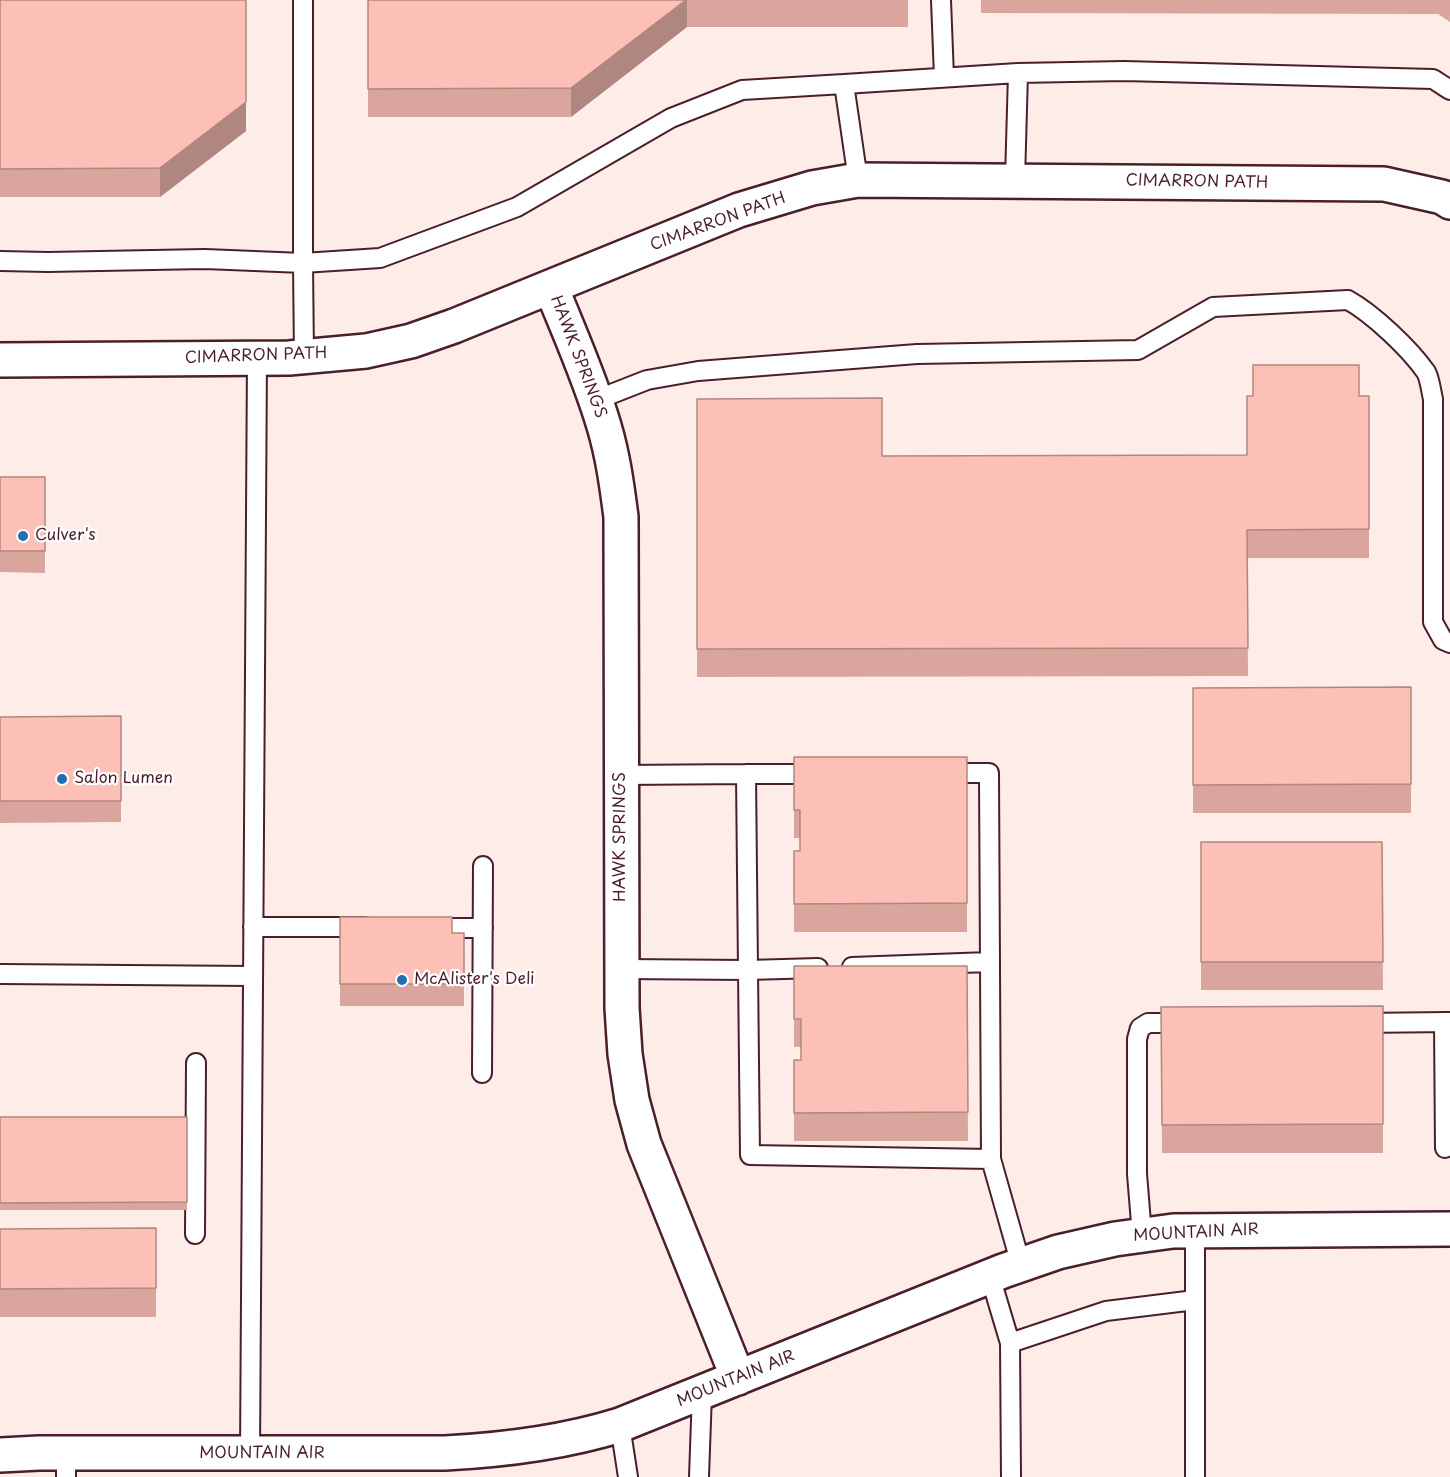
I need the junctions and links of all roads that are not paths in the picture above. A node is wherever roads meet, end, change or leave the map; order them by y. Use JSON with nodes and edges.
{"nodes":[{"id":1,"x":303,"y":0,"type":"edge"},
{"id":2,"x":941,"y":0,"type":"edge"},
{"id":3,"x":1018,"y":73,"type":"junction"},
{"id":4,"x":944,"y":77,"type":"junction"},
{"id":5,"x":844,"y":84,"type":"junction"},
{"id":6,"x":1450,"y":90,"type":"edge"},
{"id":7,"x":858,"y":180,"type":"junction"},
{"id":8,"x":1015,"y":180,"type":"junction"},
{"id":9,"x":1450,"y":202,"type":"edge"},
{"id":10,"x":0,"y":261,"type":"edge"},
{"id":11,"x":303,"y":263,"type":"junction"},
{"id":12,"x":551,"y":287,"type":"junction"},
{"id":13,"x":304,"y":357,"type":"junction"},
{"id":14,"x":256,"y":358,"type":"junction"},
{"id":15,"x":0,"y":360,"type":"edge"},
{"id":16,"x":1442,"y":399,"type":"edge"},
{"id":17,"x":596,"y":400,"type":"junction"},
{"id":18,"x":1450,"y":643,"type":"edge"},
{"id":19,"x":919,"y":773,"type":"edge"},
{"id":20,"x":746,"y":774,"type":"junction"},
{"id":21,"x":838,"y":774,"type":"edge"},
{"id":22,"x":621,"y":775,"type":"junction"},
{"id":23,"x":483,"y":866,"type":"dead end"},
{"id":24,"x":253,"y":927,"type":"junction"},
{"id":25,"x":380,"y":927,"type":"edge"},
{"id":26,"x":414,"y":927,"type":"edge"},
{"id":27,"x":483,"y":928,"type":"junction"},
{"id":28,"x":989,"y":962,"type":"junction"},
{"id":29,"x":622,"y":969,"type":"junction"},
{"id":30,"x":748,"y":970,"type":"junction"},
{"id":31,"x":0,"y":974,"type":"edge"},
{"id":32,"x":253,"y":976,"type":"junction"},
{"id":33,"x":1447,"y":1022,"type":"edge"},
{"id":34,"x":1342,"y":1023,"type":"edge"},
{"id":35,"x":1205,"y":1024,"type":"edge"},
{"id":36,"x":196,"y":1063,"type":"dead end"},
{"id":37,"x":482,"y":1073,"type":"dead end"},
{"id":38,"x":1445,"y":1148,"type":"dead end"},
{"id":39,"x":991,"y":1159,"type":"junction"},
{"id":40,"x":1195,"y":1230,"type":"junction"},
{"id":41,"x":1450,"y":1230,"type":"edge"},
{"id":42,"x":195,"y":1234,"type":"dead end"},
{"id":43,"x":1142,"y":1235,"type":"junction"},
{"id":44,"x":1021,"y":1265,"type":"junction"},
{"id":45,"x":990,"y":1276,"type":"junction"},
{"id":46,"x":1195,"y":1300,"type":"junction"},
{"id":47,"x":1011,"y":1343,"type":"junction"},
{"id":48,"x":738,"y":1378,"type":"junction"},
{"id":49,"x":702,"y":1393,"type":"junction"},
{"id":50,"x":620,"y":1425,"type":"junction"},
{"id":51,"x":2,"y":1454,"type":"edge"},
{"id":52,"x":250,"y":1454,"type":"junction"},
{"id":53,"x":66,"y":1466,"type":"edge"},
{"id":54,"x":628,"y":1477,"type":"edge"},
{"id":55,"x":699,"y":1477,"type":"edge"},
{"id":56,"x":1011,"y":1477,"type":"edge"},
{"id":57,"x":1195,"y":1477,"type":"edge"}],
"edges":[{"from":1,"to":11,"type":"lane"},
{"from":2,"to":4,"type":"lane"},
{"from":3,"to":4,"type":"lane"},
{"from":3,"to":6,"type":"lane"},
{"from":3,"to":8,"type":"lane"},
{"from":4,"to":5,"type":"lane"},
{"from":5,"to":7,"type":"lane"},
{"from":5,"to":11,"type":"lane"},
{"from":7,"to":8,"type":"street","name":"CIMARRON PATH"},
{"from":7,"to":12,"type":"street","name":"CIMARRON PATH"},
{"from":8,"to":9,"type":"street","name":"CIMARRON PATH"},
{"from":10,"to":11,"type":"lane"},
{"from":11,"to":13,"type":"lane"},
{"from":12,"to":13,"type":"street","name":"CIMARRON PATH"},
{"from":12,"to":17,"type":"street","name":"HAWK SPRINGS"},
{"from":13,"to":14,"type":"street","name":"CIMARRON PATH"},
{"from":14,"to":15,"type":"street","name":"CIMARRON PATH"},
{"from":14,"to":24,"type":"lane"},
{"from":16,"to":17,"type":"lane"},
{"from":16,"to":18,"type":"lane"},
{"from":17,"to":22,"type":"street","name":"HAWK SPRINGS"},
{"from":19,"to":28,"type":"lane"},
{"from":20,"to":21,"type":"lane"},
{"from":20,"to":22,"type":"lane"},
{"from":20,"to":30,"type":"lane"},
{"from":22,"to":29,"type":"street","name":"HAWK SPRINGS"},
{"from":23,"to":27,"type":"lane"},
{"from":24,"to":25,"type":"lane"},
{"from":24,"to":32,"type":"lane"},
{"from":26,"to":27,"type":"lane"},
{"from":27,"to":37,"type":"lane"},
{"from":28,"to":30,"type":"lane"},
{"from":28,"to":39,"type":"lane"},
{"from":29,"to":30,"type":"lane"},
{"from":29,"to":48,"type":"street","name":"HAWK SPRINGS"},
{"from":30,"to":39,"type":"lane"},
{"from":31,"to":32,"type":"lane"},
{"from":32,"to":52,"type":"lane"},
{"from":33,"to":34,"type":"lane"},
{"from":33,"to":38,"type":"lane"},
{"from":35,"to":43,"type":"lane"},
{"from":36,"to":42,"type":"lane"},
{"from":39,"to":44,"type":"lane"},
{"from":40,"to":41,"type":"street","name":"MOUNTAIN AIR"},
{"from":40,"to":43,"type":"street","name":"MOUNTAIN AIR"},
{"from":40,"to":46,"type":"lane"},
{"from":43,"to":44,"type":"street","name":"MOUNTAIN AIR"},
{"from":44,"to":45,"type":"street","name":"MOUNTAIN AIR"},
{"from":45,"to":47,"type":"lane"},
{"from":45,"to":48,"type":"street","name":"MOUNTAIN AIR"},
{"from":46,"to":47,"type":"lane"},
{"from":46,"to":57,"type":"lane"},
{"from":47,"to":56,"type":"lane"},
{"from":48,"to":49,"type":"street","name":"MOUNTAIN AIR"},
{"from":49,"to":50,"type":"street","name":"MOUNTAIN AIR"},
{"from":49,"to":55,"type":"lane"},
{"from":50,"to":52,"type":"street","name":"MOUNTAIN AIR"},
{"from":50,"to":54,"type":"lane"},
{"from":51,"to":53,"type":"street","name":"MOUNTAIN AIR"},
{"from":52,"to":53,"type":"street","name":"MOUNTAIN AIR"}]}
